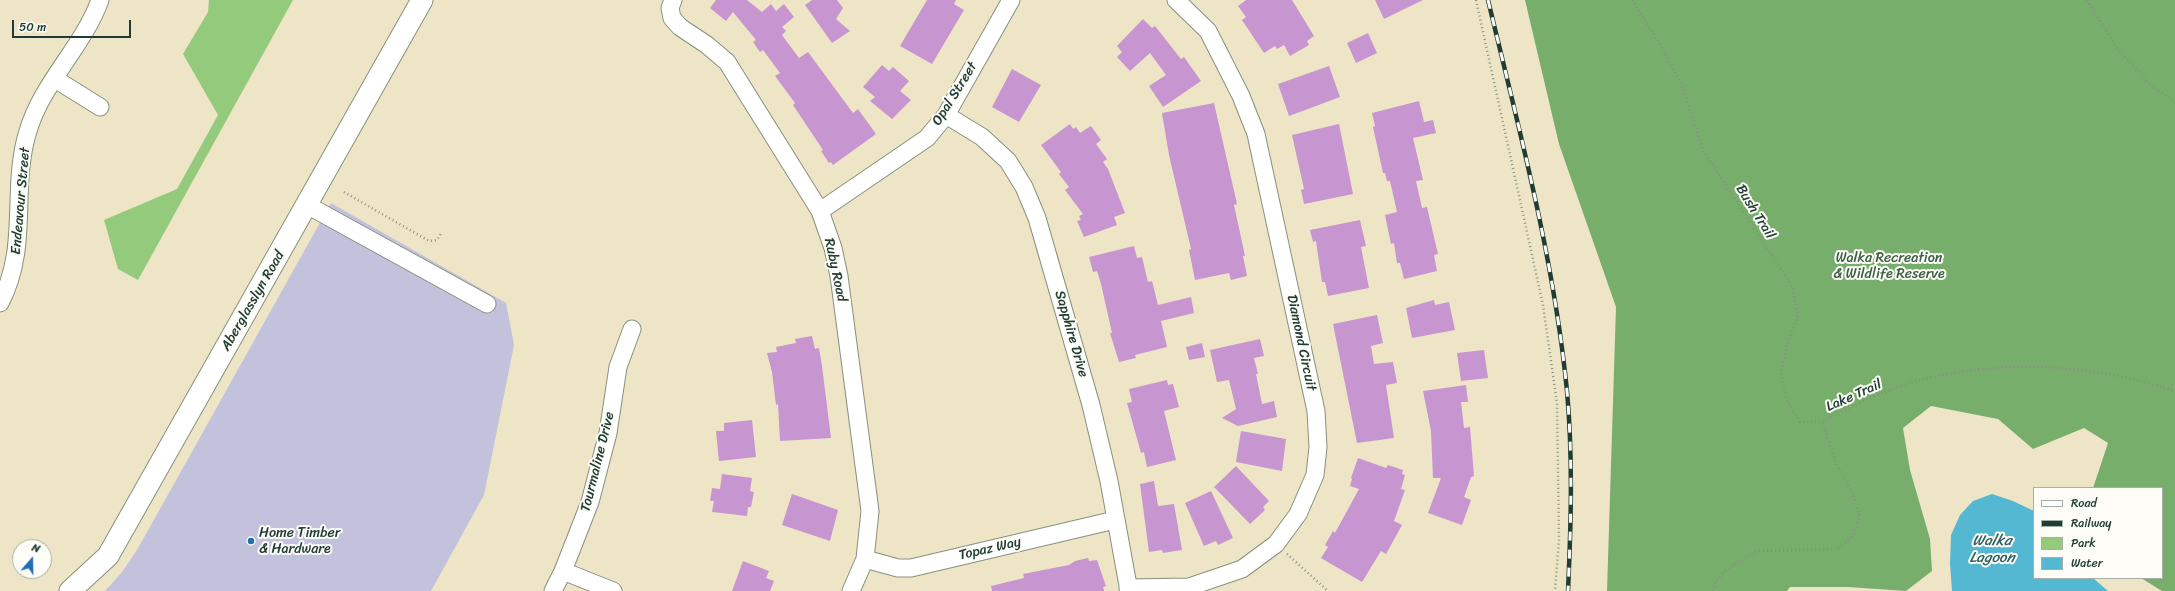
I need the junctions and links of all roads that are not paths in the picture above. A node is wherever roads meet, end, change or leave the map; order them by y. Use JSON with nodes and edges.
{"nodes":[{"id":1,"x":100,"y":0,"type":"edge"},
{"id":2,"x":422,"y":0,"type":"edge"},
{"id":3,"x":673,"y":0,"type":"edge"},
{"id":4,"x":1011,"y":0,"type":"edge"},
{"id":5,"x":1176,"y":0,"type":"edge"},
{"id":6,"x":55,"y":79,"type":"junction"},
{"id":7,"x":100,"y":107,"type":"dead end"},
{"id":8,"x":946,"y":114,"type":"junction"},
{"id":9,"x":307,"y":205,"type":"junction"},
{"id":10,"x":820,"y":211,"type":"junction"},
{"id":11,"x":0,"y":303,"type":"edge"},
{"id":12,"x":487,"y":304,"type":"dead end"},
{"id":13,"x":632,"y":329,"type":"dead end"},
{"id":14,"x":1115,"y":520,"type":"junction"},
{"id":15,"x":865,"y":559,"type":"junction"},
{"id":16,"x":563,"y":572,"type":"junction"},
{"id":17,"x":1128,"y":589,"type":"edge"},
{"id":18,"x":70,"y":591,"type":"edge"},
{"id":19,"x":553,"y":591,"type":"edge"},
{"id":20,"x":613,"y":591,"type":"edge"},
{"id":21,"x":851,"y":591,"type":"edge"}],
"edges":[{"from":1,"to":6,"type":"street","name":"Endeavour Street"},
{"from":2,"to":9,"type":"main road","name":"Aberglasslyn Road"},
{"from":3,"to":10,"type":"street","name":"Ruby Road"},
{"from":4,"to":8,"type":"street","name":"Opal Street"},
{"from":5,"to":17,"type":"street","name":"Diamond Circuit"},
{"from":6,"to":7,"type":"street"},
{"from":6,"to":11,"type":"street","name":"Endeavour Street"},
{"from":8,"to":10,"type":"street","name":"Opal Street"},
{"from":8,"to":14,"type":"street","name":"Sapphire Drive"},
{"from":9,"to":12,"type":"street"},
{"from":9,"to":18,"type":"main road","name":"Aberglasslyn Road"},
{"from":10,"to":15,"type":"street","name":"Ruby Road"},
{"from":13,"to":16,"type":"street","name":"Tourmaline Drive"},
{"from":14,"to":15,"type":"street","name":"Topaz Way"},
{"from":14,"to":17,"type":"street","name":"Sapphire Drive"},
{"from":15,"to":21,"type":"street","name":"Ruby Road"},
{"from":16,"to":19,"type":"street","name":"Tourmaline Drive"},
{"from":16,"to":20,"type":"street"}]}
